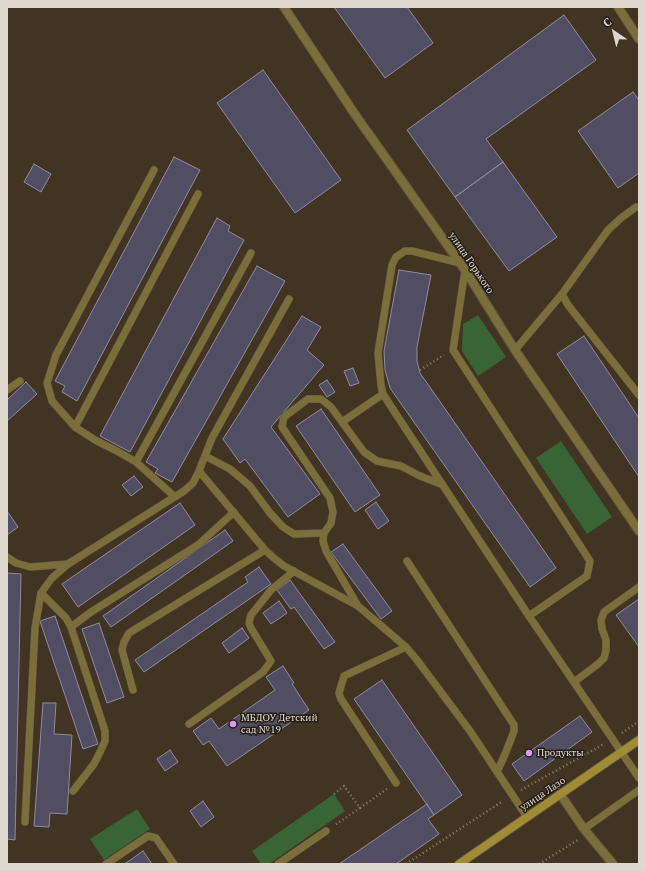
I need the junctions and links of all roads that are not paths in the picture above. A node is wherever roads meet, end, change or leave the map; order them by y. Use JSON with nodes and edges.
{"nodes":[{"id":1,"x":284,"y":7,"type":"edge"},
{"id":2,"x":618,"y":7,"type":"edge"},
{"id":3,"x":639,"y":39,"type":"edge"},
{"id":4,"x":154,"y":170,"type":"dead end"},
{"id":5,"x":198,"y":194,"type":"dead end"},
{"id":6,"x":639,"y":207,"type":"edge"},
{"id":7,"x":251,"y":253,"type":"dead end"},
{"id":8,"x":460,"y":263,"type":"junction"},
{"id":9,"x":465,"y":270,"type":"junction"},
{"id":10,"x":562,"y":294,"type":"junction"},
{"id":11,"x":289,"y":298,"type":"dead end"},
{"id":12,"x":515,"y":350,"type":"junction"},
{"id":13,"x":20,"y":381,"type":"dead end"},
{"id":14,"x":7,"y":390,"type":"edge"},
{"id":15,"x":383,"y":394,"type":"junction"},
{"id":16,"x":639,"y":395,"type":"edge"},
{"id":17,"x":342,"y":422,"type":"junction"},
{"id":18,"x":76,"y":427,"type":"junction"},
{"id":19,"x":205,"y":456,"type":"junction"},
{"id":20,"x":136,"y":462,"type":"junction"},
{"id":21,"x":199,"y":471,"type":"junction"},
{"id":22,"x":441,"y":484,"type":"junction"},
{"id":23,"x":175,"y":497,"type":"junction"},
{"id":24,"x":234,"y":512,"type":"junction"},
{"id":25,"x":639,"y":531,"type":"edge"},
{"id":26,"x":324,"y":533,"type":"junction"},
{"id":27,"x":265,"y":550,"type":"junction"},
{"id":28,"x":7,"y":556,"type":"edge"},
{"id":29,"x":407,"y":561,"type":"dead end"},
{"id":30,"x":68,"y":564,"type":"junction"},
{"id":31,"x":294,"y":571,"type":"junction"},
{"id":32,"x":639,"y":587,"type":"edge"},
{"id":33,"x":41,"y":593,"type":"junction"},
{"id":34,"x":358,"y":606,"type":"junction"},
{"id":35,"x":529,"y":616,"type":"junction"},
{"id":36,"x":71,"y":627,"type":"junction"},
{"id":37,"x":406,"y":647,"type":"junction"},
{"id":38,"x":574,"y":682,"type":"junction"},
{"id":39,"x":134,"y":690,"type":"dead end"},
{"id":40,"x":189,"y":724,"type":"dead end"},
{"id":41,"x":639,"y":740,"type":"edge"},
{"id":42,"x":621,"y":752,"type":"junction"},
{"id":43,"x":497,"y":772,"type":"junction"},
{"id":44,"x":639,"y":778,"type":"edge"},
{"id":45,"x":396,"y":783,"type":"road end"},
{"id":46,"x":639,"y":790,"type":"edge"},
{"id":47,"x":73,"y":791,"type":"dead end"},
{"id":48,"x":560,"y":794,"type":"junction"},
{"id":49,"x":527,"y":817,"type":"junction"},
{"id":50,"x":25,"y":822,"type":"dead end"},
{"id":51,"x":326,"y":831,"type":"road end"},
{"id":52,"x":586,"y":831,"type":"junction"},
{"id":53,"x":106,"y":864,"type":"edge"},
{"id":54,"x":174,"y":864,"type":"edge"},
{"id":55,"x":278,"y":864,"type":"edge"},
{"id":56,"x":459,"y":864,"type":"edge"},
{"id":57,"x":613,"y":864,"type":"edge"}],
"edges":[{"from":1,"to":8,"type":"street","name":"улица Горького"},
{"from":2,"to":3,"type":"street"},
{"from":4,"to":18,"type":"lane"},
{"from":5,"to":18,"type":"lane"},
{"from":6,"to":10,"type":"lane"},
{"from":7,"to":20,"type":"lane"},
{"from":8,"to":9,"type":"street","name":"улица Горького"},
{"from":8,"to":15,"type":"lane"},
{"from":9,"to":12,"type":"street","name":"улица Горького"},
{"from":9,"to":35,"type":"lane"},
{"from":10,"to":12,"type":"lane"},
{"from":10,"to":16,"type":"lane"},
{"from":11,"to":19,"type":"lane"},
{"from":12,"to":25,"type":"street","name":"улица Горького"},
{"from":13,"to":14,"type":"lane"},
{"from":15,"to":17,"type":"lane"},
{"from":15,"to":22,"type":"lane"},
{"from":17,"to":22,"type":"lane"},
{"from":17,"to":26,"type":"lane"},
{"from":18,"to":20,"type":"lane"},
{"from":19,"to":21,"type":"lane"},
{"from":19,"to":26,"type":"lane"},
{"from":20,"to":23,"type":"lane"},
{"from":21,"to":23,"type":"lane"},
{"from":21,"to":24,"type":"lane"},
{"from":22,"to":35,"type":"lane"},
{"from":23,"to":30,"type":"lane"},
{"from":24,"to":27,"type":"lane"},
{"from":24,"to":36,"type":"lane"},
{"from":26,"to":34,"type":"lane"},
{"from":27,"to":31,"type":"lane"},
{"from":27,"to":39,"type":"lane"},
{"from":28,"to":30,"type":"lane"},
{"from":29,"to":43,"type":"lane"},
{"from":30,"to":33,"type":"lane"},
{"from":31,"to":34,"type":"lane"},
{"from":31,"to":40,"type":"lane"},
{"from":32,"to":38,"type":"lane"},
{"from":33,"to":36,"type":"lane"},
{"from":33,"to":50,"type":"lane"},
{"from":34,"to":37,"type":"lane"},
{"from":35,"to":38,"type":"lane"},
{"from":36,"to":47,"type":"lane"},
{"from":37,"to":43,"type":"lane"},
{"from":37,"to":45,"type":"lane"},
{"from":38,"to":42,"type":"lane"},
{"from":41,"to":42,"type":"main road","name":"улица Лазо"},
{"from":42,"to":44,"type":"lane"},
{"from":42,"to":48,"type":"main road","name":"улица Лазо"},
{"from":43,"to":49,"type":"lane"},
{"from":46,"to":52,"type":"lane"},
{"from":48,"to":49,"type":"main road","name":"улица Лазо"},
{"from":48,"to":52,"type":"street"},
{"from":49,"to":56,"type":"main road","name":"улица Лазо"},
{"from":51,"to":55,"type":"lane"},
{"from":52,"to":57,"type":"street"},
{"from":53,"to":54,"type":"lane"}]}
